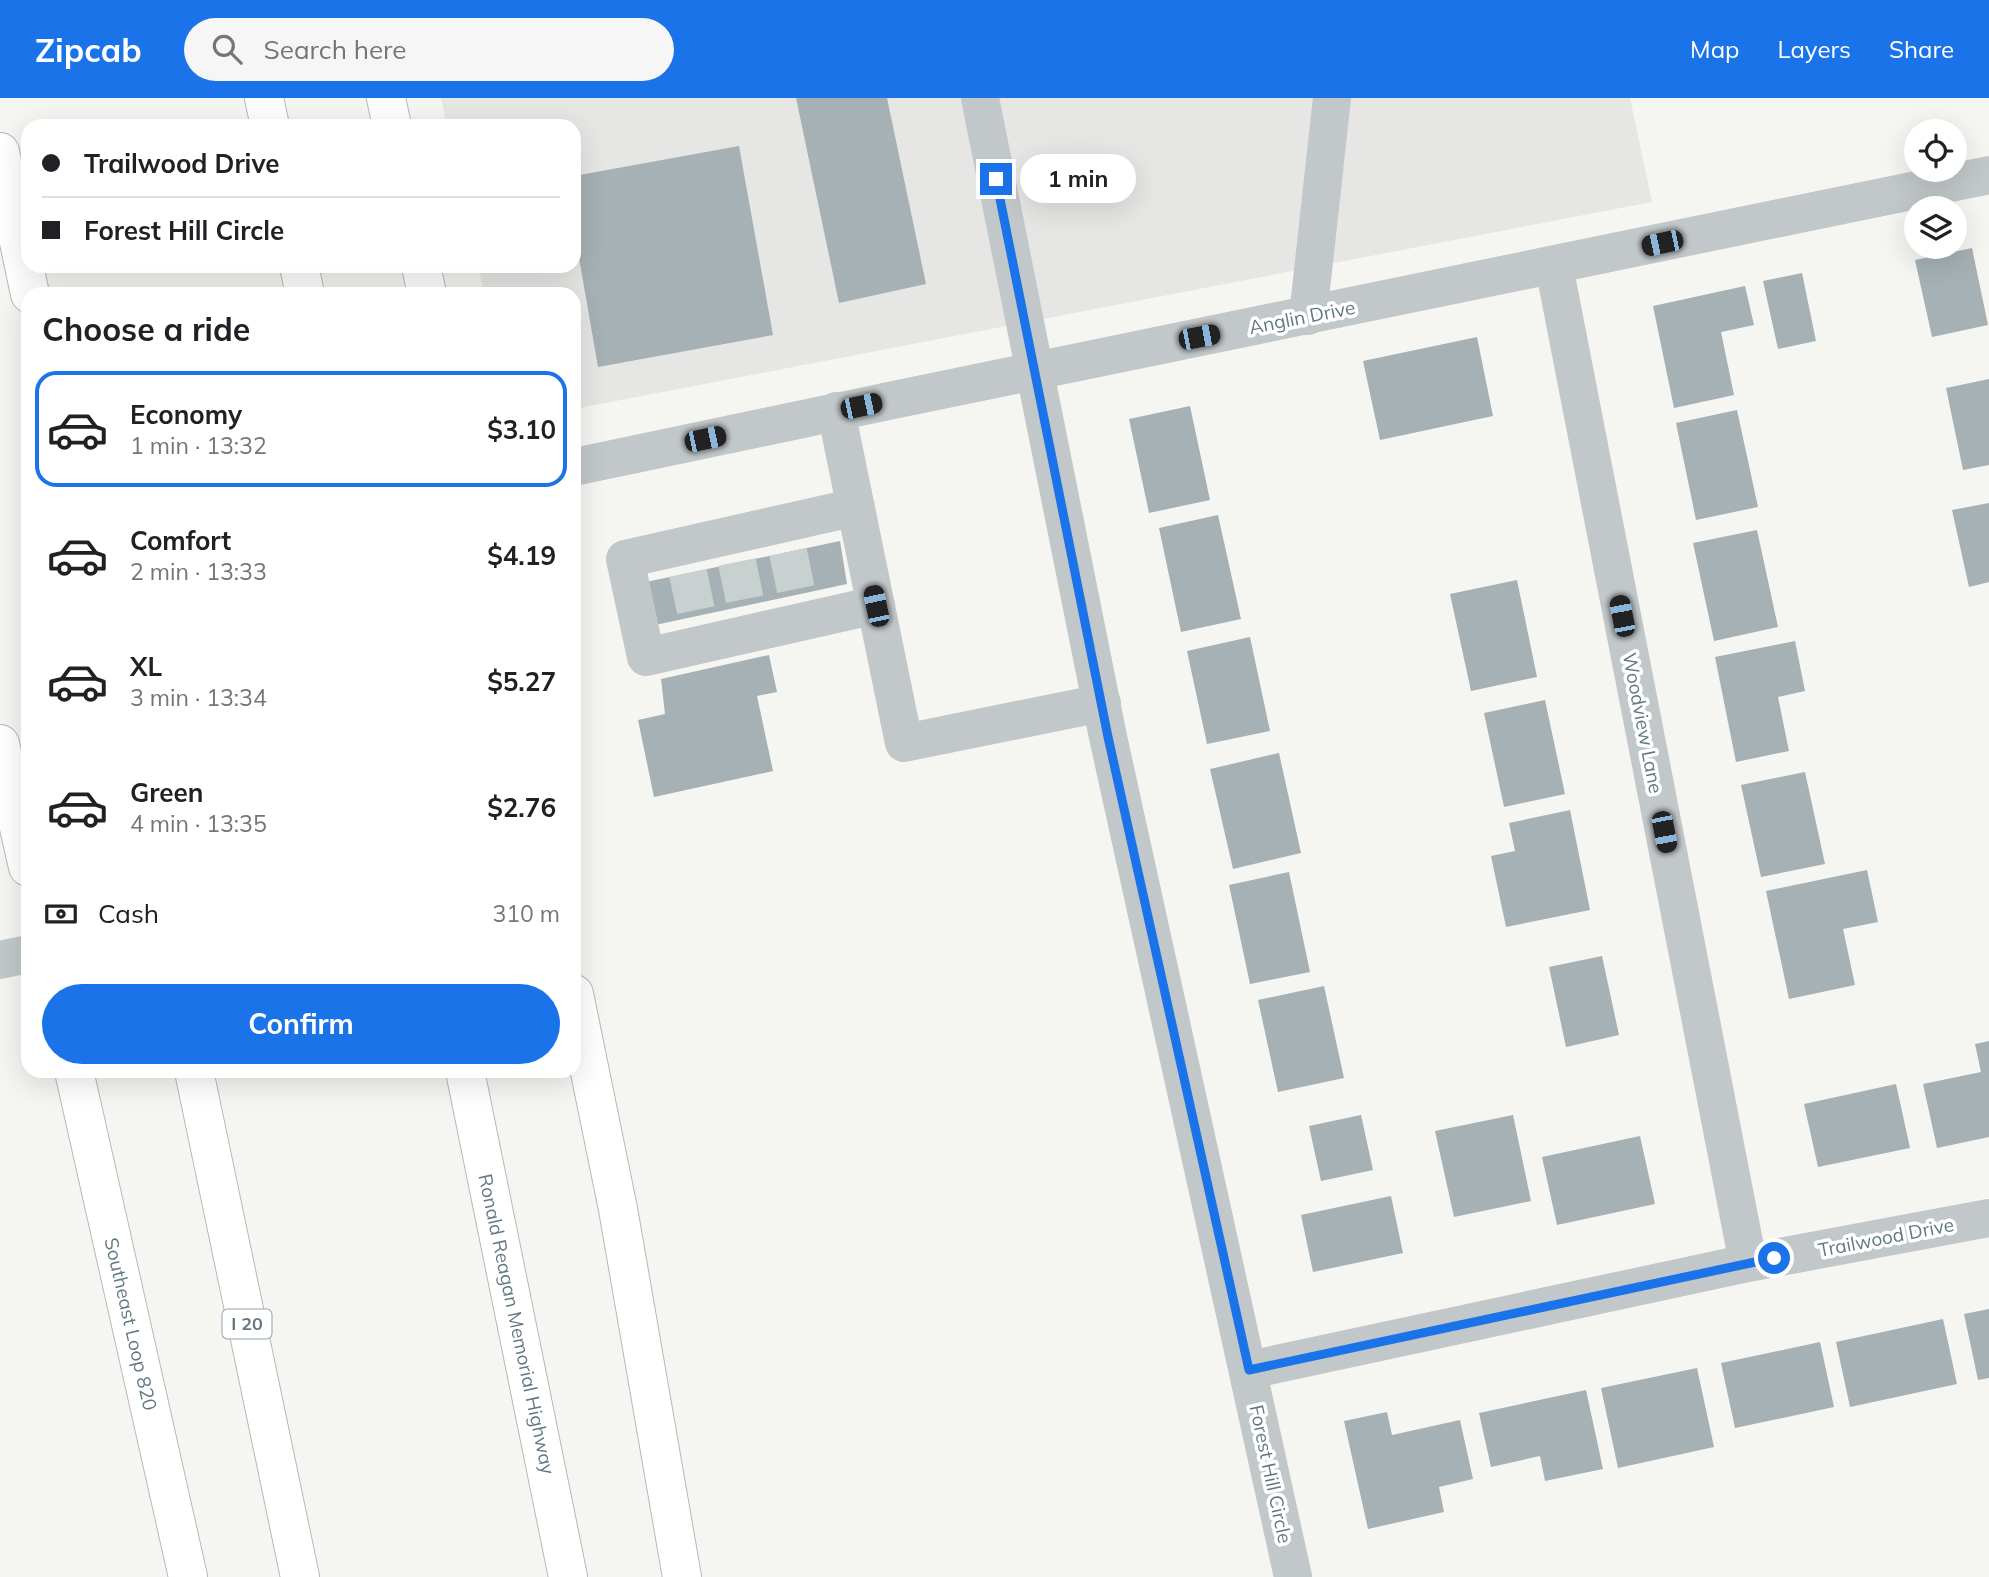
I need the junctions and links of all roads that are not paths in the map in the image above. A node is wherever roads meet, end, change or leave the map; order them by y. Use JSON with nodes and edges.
{"nodes":[{"id":1,"x":264,"y":98,"type":"edge"},
{"id":2,"x":386,"y":98,"type":"edge"},
{"id":3,"x":980,"y":98,"type":"edge"},
{"id":4,"x":1332,"y":98,"type":"edge"},
{"id":5,"x":268,"y":119,"type":"edge"},
{"id":6,"x":390,"y":119,"type":"edge"},
{"id":7,"x":0,"y":152,"type":"edge"},
{"id":8,"x":1989,"y":175,"type":"edge"},
{"id":9,"x":21,"y":251,"type":"edge"},
{"id":10,"x":1554,"y":265,"type":"junction"},
{"id":11,"x":1308,"y":316,"type":"junction"},
{"id":12,"x":1035,"y":369,"type":"junction"},
{"id":13,"x":836,"y":411,"type":"junction"},
{"id":14,"x":581,"y":466,"type":"edge"},
{"id":15,"x":856,"y":507,"type":"junction"},
{"id":16,"x":876,"y":606,"type":"junction"},
{"id":17,"x":1102,"y":703,"type":"junction"},
{"id":18,"x":0,"y":744,"type":"edge"},
{"id":19,"x":21,"y":836,"type":"edge"},
{"id":20,"x":21,"y":956,"type":"edge"},
{"id":21,"x":0,"y":960,"type":"edge"},
{"id":22,"x":581,"y":1028,"type":"edge"},
{"id":23,"x":76,"y":1078,"type":"edge"},
{"id":24,"x":195,"y":1078,"type":"edge"},
{"id":25,"x":466,"y":1078,"type":"edge"},
{"id":26,"x":1989,"y":1218,"type":"edge"},
{"id":27,"x":1748,"y":1263,"type":"junction"},
{"id":28,"x":1249,"y":1370,"type":"junction"},
{"id":29,"x":188,"y":1577,"type":"edge"},
{"id":30,"x":300,"y":1577,"type":"edge"},
{"id":31,"x":568,"y":1577,"type":"edge"},
{"id":32,"x":682,"y":1577,"type":"edge"},
{"id":33,"x":1293,"y":1577,"type":"edge"}],
"edges":[{"from":1,"to":5,"type":"main road"},
{"from":2,"to":6,"type":"main road"},
{"from":3,"to":12,"type":"street","name":"Forest Hill Circle"},
{"from":4,"to":11,"type":"street"},
{"from":7,"to":9,"type":"main road"},
{"from":8,"to":10,"type":"street","name":"Anglin Drive"},
{"from":10,"to":11,"type":"street","name":"Anglin Drive"},
{"from":10,"to":27,"type":"street","name":"Woodview Lane"},
{"from":11,"to":12,"type":"street","name":"Anglin Drive"},
{"from":12,"to":13,"type":"street","name":"Anglin Drive"},
{"from":12,"to":17,"type":"street","name":"Forest Hill Circle"},
{"from":13,"to":14,"type":"street","name":"Anglin Drive"},
{"from":13,"to":15,"type":"street"},
{"from":15,"to":16,"type":"street"},
{"from":15,"to":16,"type":"street"},
{"from":16,"to":17,"type":"street"},
{"from":17,"to":28,"type":"street","name":"Forest Hill Circle"},
{"from":18,"to":19,"type":"main road"},
{"from":20,"to":21,"type":"street"},
{"from":22,"to":32,"type":"main road"},
{"from":23,"to":29,"type":"main road","name":"Southeast Loop 820"},
{"from":24,"to":30,"type":"main road","number":"I 20"},
{"from":25,"to":31,"type":"main road","name":"Ronald Reagan Memorial Highway"},
{"from":26,"to":27,"type":"street","name":"Trailwood Drive"},
{"from":27,"to":28,"type":"street","name":"Trailwood Drive"},
{"from":28,"to":33,"type":"street","name":"Forest Hill Circle"}]}
